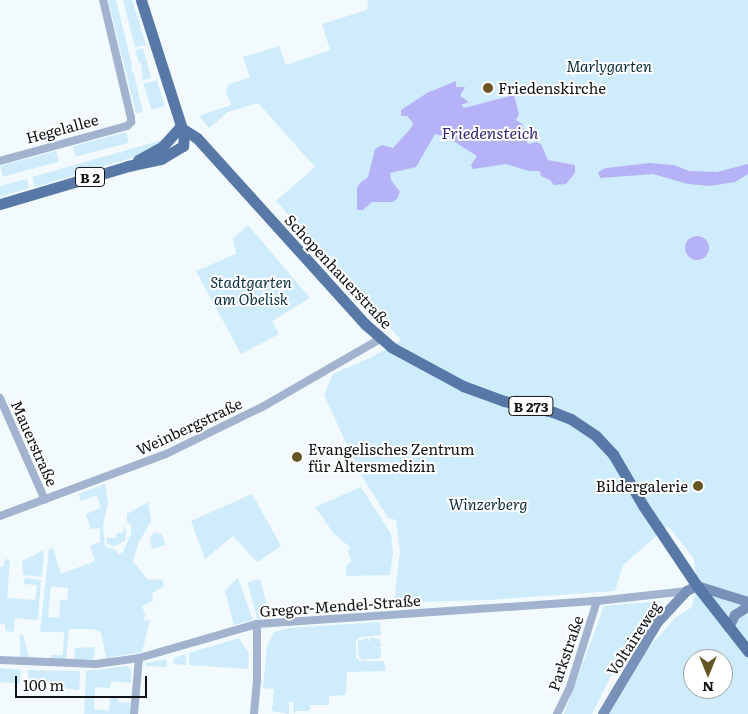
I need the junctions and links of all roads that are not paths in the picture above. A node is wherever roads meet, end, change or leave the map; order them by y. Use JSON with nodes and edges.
{"nodes":[{"id":1,"x":103,"y":0,"type":"edge"},
{"id":2,"x":141,"y":0,"type":"edge"},
{"id":3,"x":180,"y":127,"type":"junction"},
{"id":4,"x":0,"y":161,"type":"edge"},
{"id":5,"x":0,"y":204,"type":"edge"},
{"id":6,"x":380,"y":338,"type":"junction"},
{"id":7,"x":0,"y":398,"type":"edge"},
{"id":8,"x":44,"y":500,"type":"junction"},
{"id":9,"x":0,"y":516,"type":"edge"},
{"id":10,"x":692,"y":588,"type":"junction"},
{"id":11,"x":597,"y":601,"type":"junction"},
{"id":12,"x":748,"y":602,"type":"edge"},
{"id":13,"x":748,"y":607,"type":"edge"},
{"id":14,"x":258,"y":624,"type":"junction"},
{"id":15,"x":730,"y":628,"type":"junction"},
{"id":16,"x":748,"y":651,"type":"edge"},
{"id":17,"x":139,"y":658,"type":"junction"},
{"id":18,"x":0,"y":660,"type":"edge"},
{"id":19,"x":134,"y":714,"type":"edge"},
{"id":20,"x":254,"y":714,"type":"edge"},
{"id":21,"x":557,"y":714,"type":"edge"},
{"id":22,"x":603,"y":714,"type":"edge"}],
"edges":[{"from":1,"to":4,"type":"street","name":"Hegelallee"},
{"from":2,"to":3,"type":"main road","number":"B 2"},
{"from":3,"to":5,"type":"main road","number":"B 2"},
{"from":3,"to":6,"type":"main road","name":"Schopenhauerstraße","number":"B 273"},
{"from":6,"to":8,"type":"street","name":"Weinbergstraße"},
{"from":6,"to":10,"type":"main road","name":"Schopenhauerstraße","number":"B 273"},
{"from":7,"to":8,"type":"street","name":"Mauerstraße"},
{"from":8,"to":9,"type":"street","name":"Weinbergstraße"},
{"from":10,"to":11,"type":"street","name":"Gregor-Mendel-Straße"},
{"from":10,"to":12,"type":"street"},
{"from":10,"to":15,"type":"main road","number":"B 273"},
{"from":10,"to":22,"type":"street","name":"Voltaireweg"},
{"from":11,"to":14,"type":"street","name":"Gregor-Mendel-Straße"},
{"from":11,"to":21,"type":"street","name":"Parkstraße"},
{"from":13,"to":15,"type":"street"},
{"from":14,"to":17,"type":"street","name":"Gregor-Mendel-Straße"},
{"from":14,"to":20,"type":"street"},
{"from":15,"to":16,"type":"main road","number":"B 273"},
{"from":17,"to":18,"type":"street","name":"Gregor-Mendel-Straße"},
{"from":17,"to":19,"type":"street"}]}
